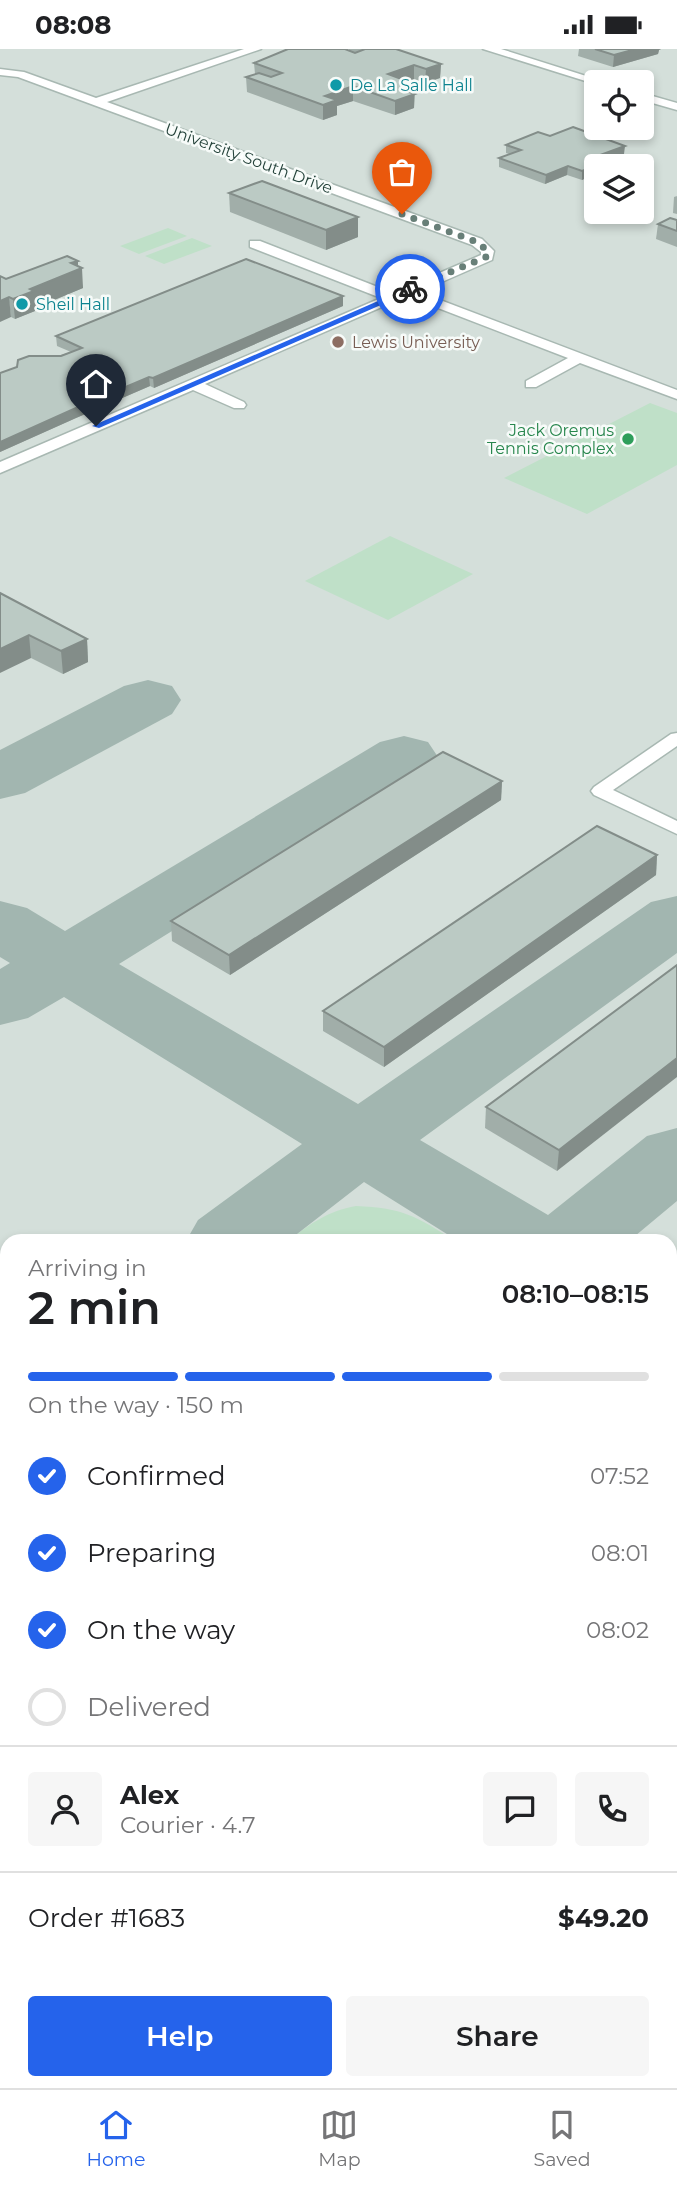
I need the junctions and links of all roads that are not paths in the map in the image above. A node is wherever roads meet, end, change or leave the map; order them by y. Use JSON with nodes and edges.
{"nodes":[{"id":1,"x":256,"y":49,"type":"edge"},
{"id":2,"x":489,"y":49,"type":"edge"},
{"id":3,"x":0,"y":72,"type":"edge"},
{"id":4,"x":584,"y":78,"type":"edge"},
{"id":5,"x":654,"y":100,"type":"edge"},
{"id":6,"x":95,"y":102,"type":"junction"},
{"id":7,"x":677,"y":107,"type":"edge"},
{"id":8,"x":255,"y":244,"type":"dead end"},
{"id":9,"x":405,"y":291,"type":"junction"},
{"id":10,"x":391,"y":297,"type":"junction"},
{"id":11,"x":580,"y":358,"type":"junction"},
{"id":12,"x":192,"y":384,"type":"junction"},
{"id":13,"x":531,"y":384,"type":"dead end"},
{"id":14,"x":677,"y":395,"type":"edge"},
{"id":15,"x":239,"y":405,"type":"dead end"},
{"id":16,"x":0,"y":468,"type":"edge"},
{"id":17,"x":677,"y":739,"type":"edge"},
{"id":18,"x":677,"y":828,"type":"edge"}],
"edges":[{"from":1,"to":6,"type":"street"},
{"from":2,"to":4,"type":"street"},
{"from":3,"to":6,"type":"street","name":"University South Drive"},
{"from":5,"to":7,"type":"street"},
{"from":6,"to":9,"type":"street","name":"University South Drive"},
{"from":8,"to":10,"type":"street"},
{"from":9,"to":10,"type":"street"},
{"from":9,"to":11,"type":"street"},
{"from":10,"to":12,"type":"street"},
{"from":11,"to":13,"type":"street"},
{"from":11,"to":14,"type":"street"},
{"from":12,"to":15,"type":"street"},
{"from":12,"to":16,"type":"street"},
{"from":17,"to":18,"type":"street"}]}
